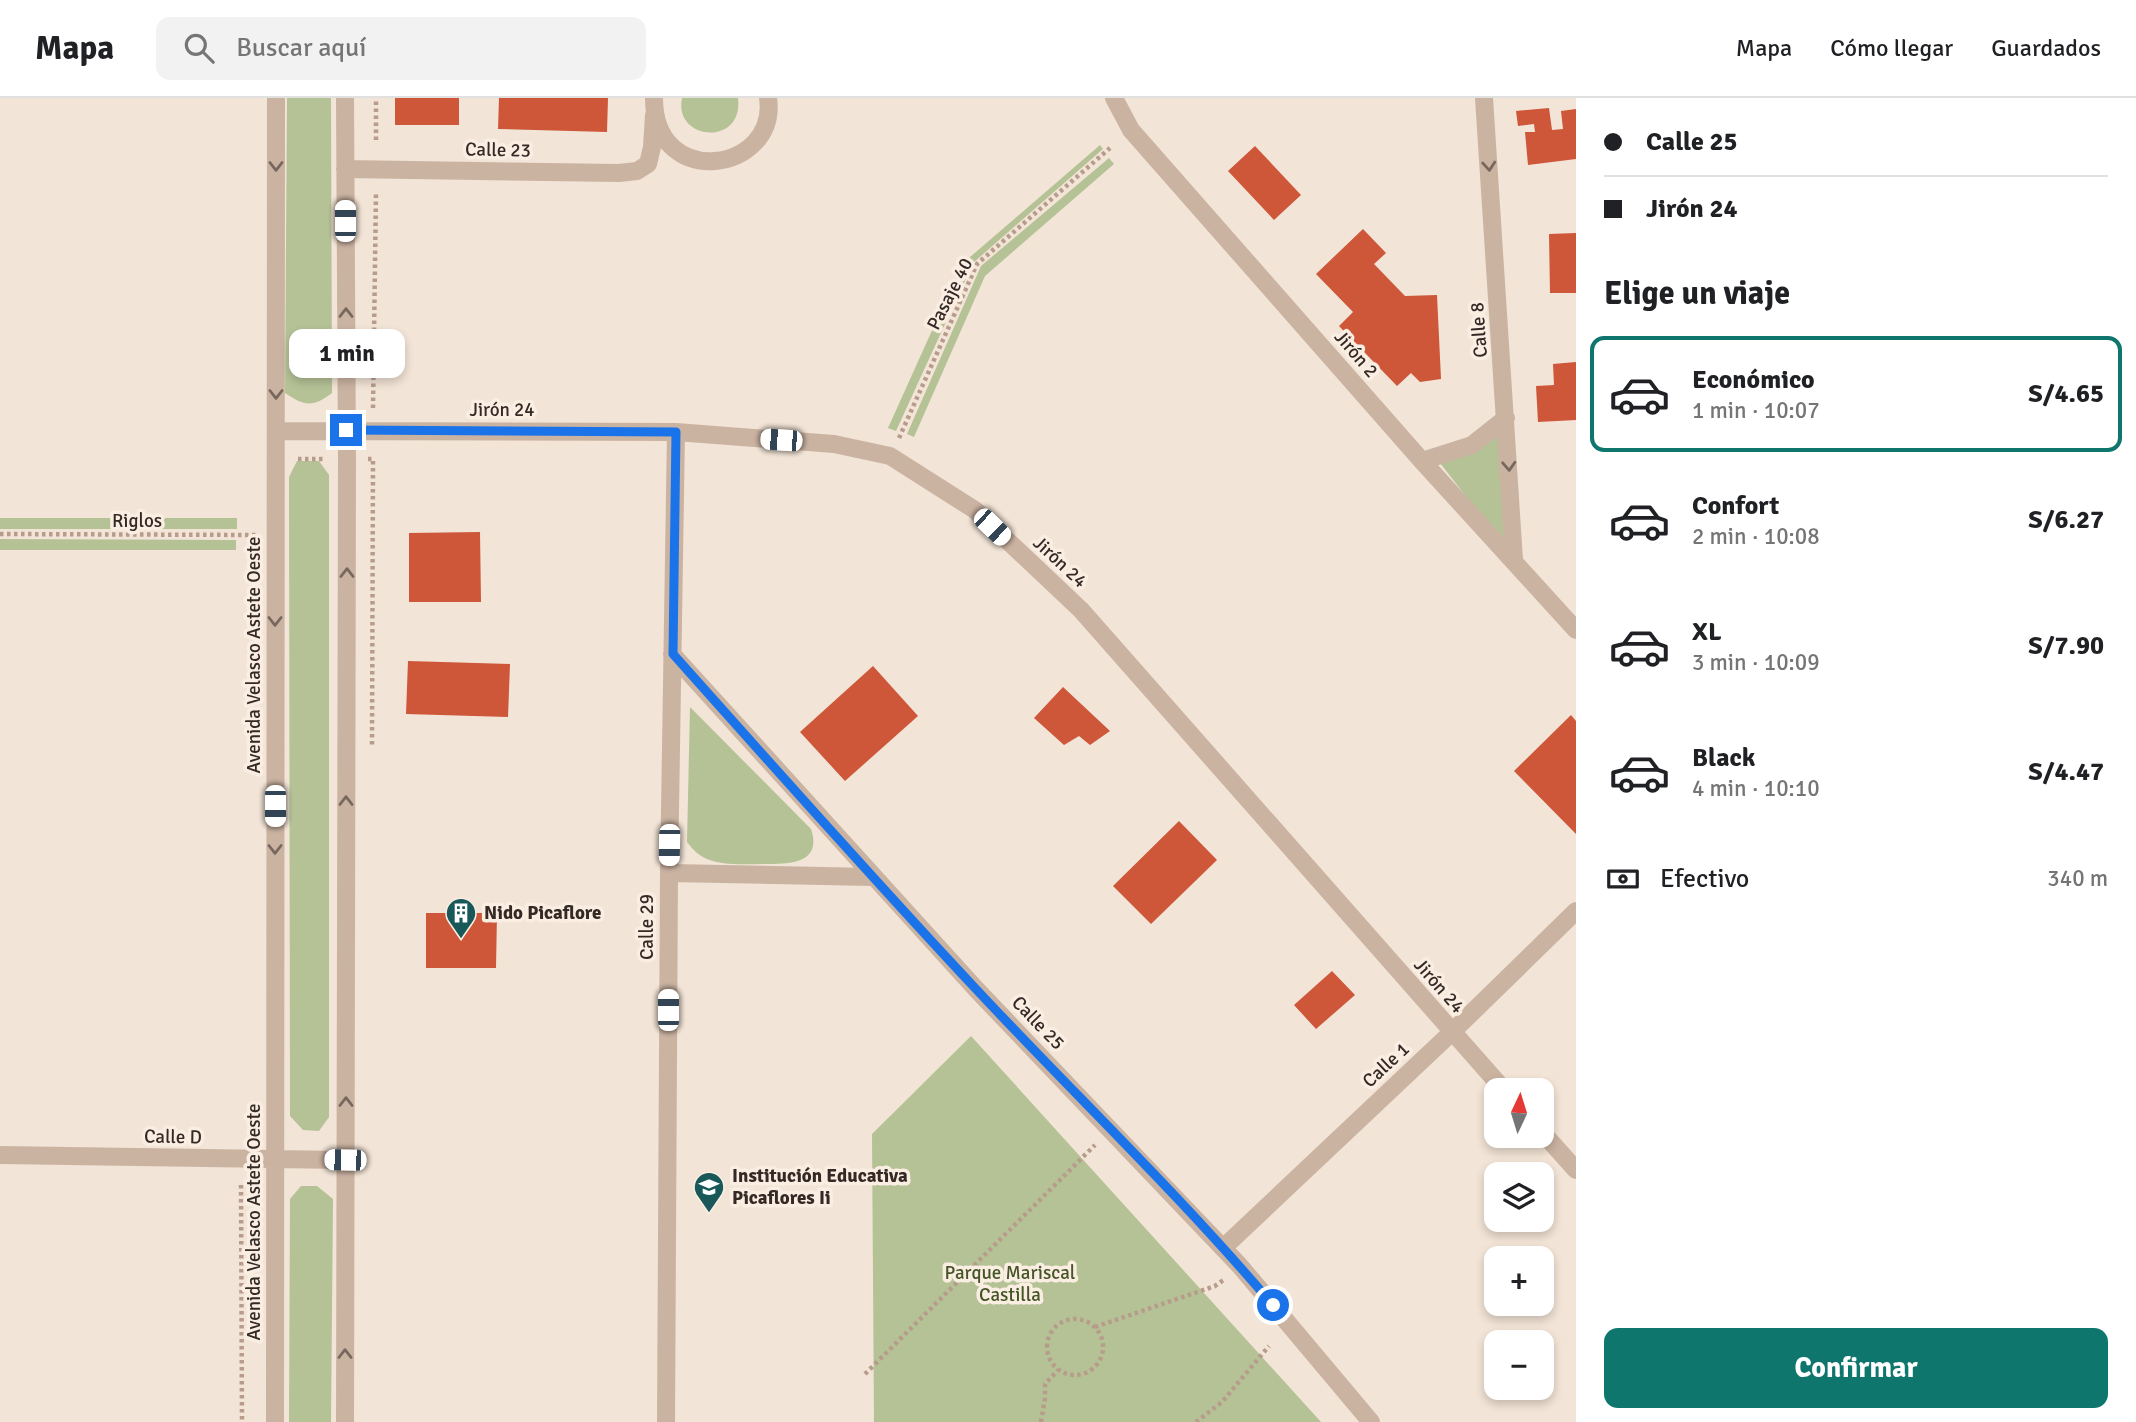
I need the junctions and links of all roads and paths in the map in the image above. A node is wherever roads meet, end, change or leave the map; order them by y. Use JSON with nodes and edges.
{"nodes":[{"id":1,"x":276,"y":98,"type":"edge"},
{"id":2,"x":345,"y":98,"type":"edge"},
{"id":3,"x":376,"y":98,"type":"edge"},
{"id":4,"x":768,"y":98,"type":"edge"},
{"id":5,"x":1114,"y":98,"type":"edge"},
{"id":6,"x":1485,"y":98,"type":"edge"},
{"id":7,"x":654,"y":107,"type":"edge"},
{"id":8,"x":376,"y":140,"type":"dead end"},
{"id":9,"x":1110,"y":148,"type":"dead end"},
{"id":10,"x":345,"y":169,"type":"junction"},
{"id":11,"x":376,"y":192,"type":"dead end"},
{"id":12,"x":373,"y":408,"type":"dead end"},
{"id":13,"x":1506,"y":418,"type":"junction"},
{"id":14,"x":346,"y":430,"type":"junction"},
{"id":15,"x":276,"y":431,"type":"junction"},
{"id":16,"x":676,"y":432,"type":"junction"},
{"id":17,"x":890,"y":456,"type":"junction"},
{"id":18,"x":1422,"y":461,"type":"junction"},
{"id":19,"x":0,"y":534,"type":"edge"},
{"id":20,"x":275,"y":535,"type":"junction"},
{"id":21,"x":1514,"y":560,"type":"junction"},
{"id":22,"x":1576,"y":630,"type":"edge"},
{"id":23,"x":673,"y":654,"type":"junction"},
{"id":24,"x":669,"y":873,"type":"junction"},
{"id":25,"x":872,"y":877,"type":"junction"},
{"id":26,"x":1576,"y":911,"type":"edge"},
{"id":27,"x":1451,"y":1033,"type":"junction"},
{"id":28,"x":1493,"y":1078,"type":"edge"},
{"id":29,"x":1111,"y":1129,"type":"junction"},
{"id":30,"x":1554,"y":1145,"type":"edge"},
{"id":31,"x":0,"y":1155,"type":"edge"},
{"id":32,"x":275,"y":1159,"type":"junction"},
{"id":33,"x":345,"y":1160,"type":"junction"},
{"id":34,"x":1576,"y":1170,"type":"edge"},
{"id":35,"x":241,"y":1185,"type":"dead end"},
{"id":36,"x":1223,"y":1248,"type":"junction"},
{"id":37,"x":1240,"y":1266,"type":"junction"},
{"id":38,"x":1095,"y":1327,"type":"junction"},
{"id":39,"x":1269,"y":1346,"type":"dead end"},
{"id":40,"x":1058,"y":1370,"type":"junction"},
{"id":41,"x":865,"y":1374,"type":"dead end"},
{"id":42,"x":242,"y":1422,"type":"edge"},
{"id":43,"x":275,"y":1422,"type":"edge"},
{"id":44,"x":345,"y":1422,"type":"edge"},
{"id":45,"x":666,"y":1422,"type":"edge"},
{"id":46,"x":1041,"y":1422,"type":"edge"},
{"id":47,"x":1196,"y":1422,"type":"edge"},
{"id":48,"x":1371,"y":1422,"type":"edge"}],
"edges":[{"from":1,"to":15,"type":"street","name":"Avenida Velasco Astete Oeste","one_way":true},
{"from":2,"to":10,"type":"street"},
{"from":3,"to":8,"type":"path"},
{"from":4,"to":7,"type":"street"},
{"from":5,"to":18,"type":"street","name":"Jirón 2"},
{"from":6,"to":13,"type":"street","name":"Calle 8","one_way":true},
{"from":7,"to":10,"type":"street","name":"Calle 23"},
{"from":9,"to":17,"type":"path","name":"Pasaje 40"},
{"from":14,"to":10,"type":"street","one_way":true},
{"from":11,"to":12,"type":"path"},
{"from":13,"to":18,"type":"street"},
{"from":13,"to":21,"type":"street","name":"Calle 8","one_way":true},
{"from":14,"to":15,"type":"street","name":"Jirón 24"},
{"from":14,"to":16,"type":"street","name":"Jirón 24"},
{"from":33,"to":14,"type":"street","one_way":true},
{"from":15,"to":20,"type":"street","name":"Avenida Velasco Astete Oeste"},
{"from":16,"to":17,"type":"street","name":"Jirón 24"},
{"from":16,"to":23,"type":"street","name":"Calle 29"},
{"from":17,"to":27,"type":"street","name":"Jirón 24"},
{"from":18,"to":21,"type":"street","name":"Jirón 2"},
{"from":19,"to":20,"type":"path","name":"Riglos"},
{"from":20,"to":32,"type":"street","name":"Avenida Velasco Astete Oeste","one_way":true},
{"from":21,"to":22,"type":"street","name":"Jirón 2"},
{"from":23,"to":24,"type":"street","name":"Calle 29"},
{"from":23,"to":25,"type":"street","name":"Calle 25"},
{"from":24,"to":25,"type":"street"},
{"from":24,"to":45,"type":"street","name":"Calle 29"},
{"from":25,"to":29,"type":"street","name":"Calle 25"},
{"from":26,"to":27,"type":"street","name":"Calle 1"},
{"from":27,"to":28,"type":"street","name":"Jirón 24"},
{"from":27,"to":36,"type":"street","name":"Calle 1"},
{"from":29,"to":36,"type":"street","name":"Calle 25"},
{"from":29,"to":41,"type":"path"},
{"from":30,"to":34,"type":"street"},
{"from":31,"to":32,"type":"street","name":"Calle D"},
{"from":32,"to":33,"type":"street","name":"Calle D"},
{"from":32,"to":43,"type":"street","name":"Avenida Velasco Astete Oeste"},
{"from":44,"to":33,"type":"street","one_way":true},
{"from":35,"to":42,"type":"path"},
{"from":36,"to":37,"type":"street","name":"Calle 25"},
{"from":37,"to":38,"type":"path"},
{"from":37,"to":48,"type":"street","name":"Calle 25"},
{"from":38,"to":40,"type":"path"},
{"from":38,"to":40,"type":"path"},
{"from":39,"to":47,"type":"path"},
{"from":40,"to":46,"type":"path"}]}
